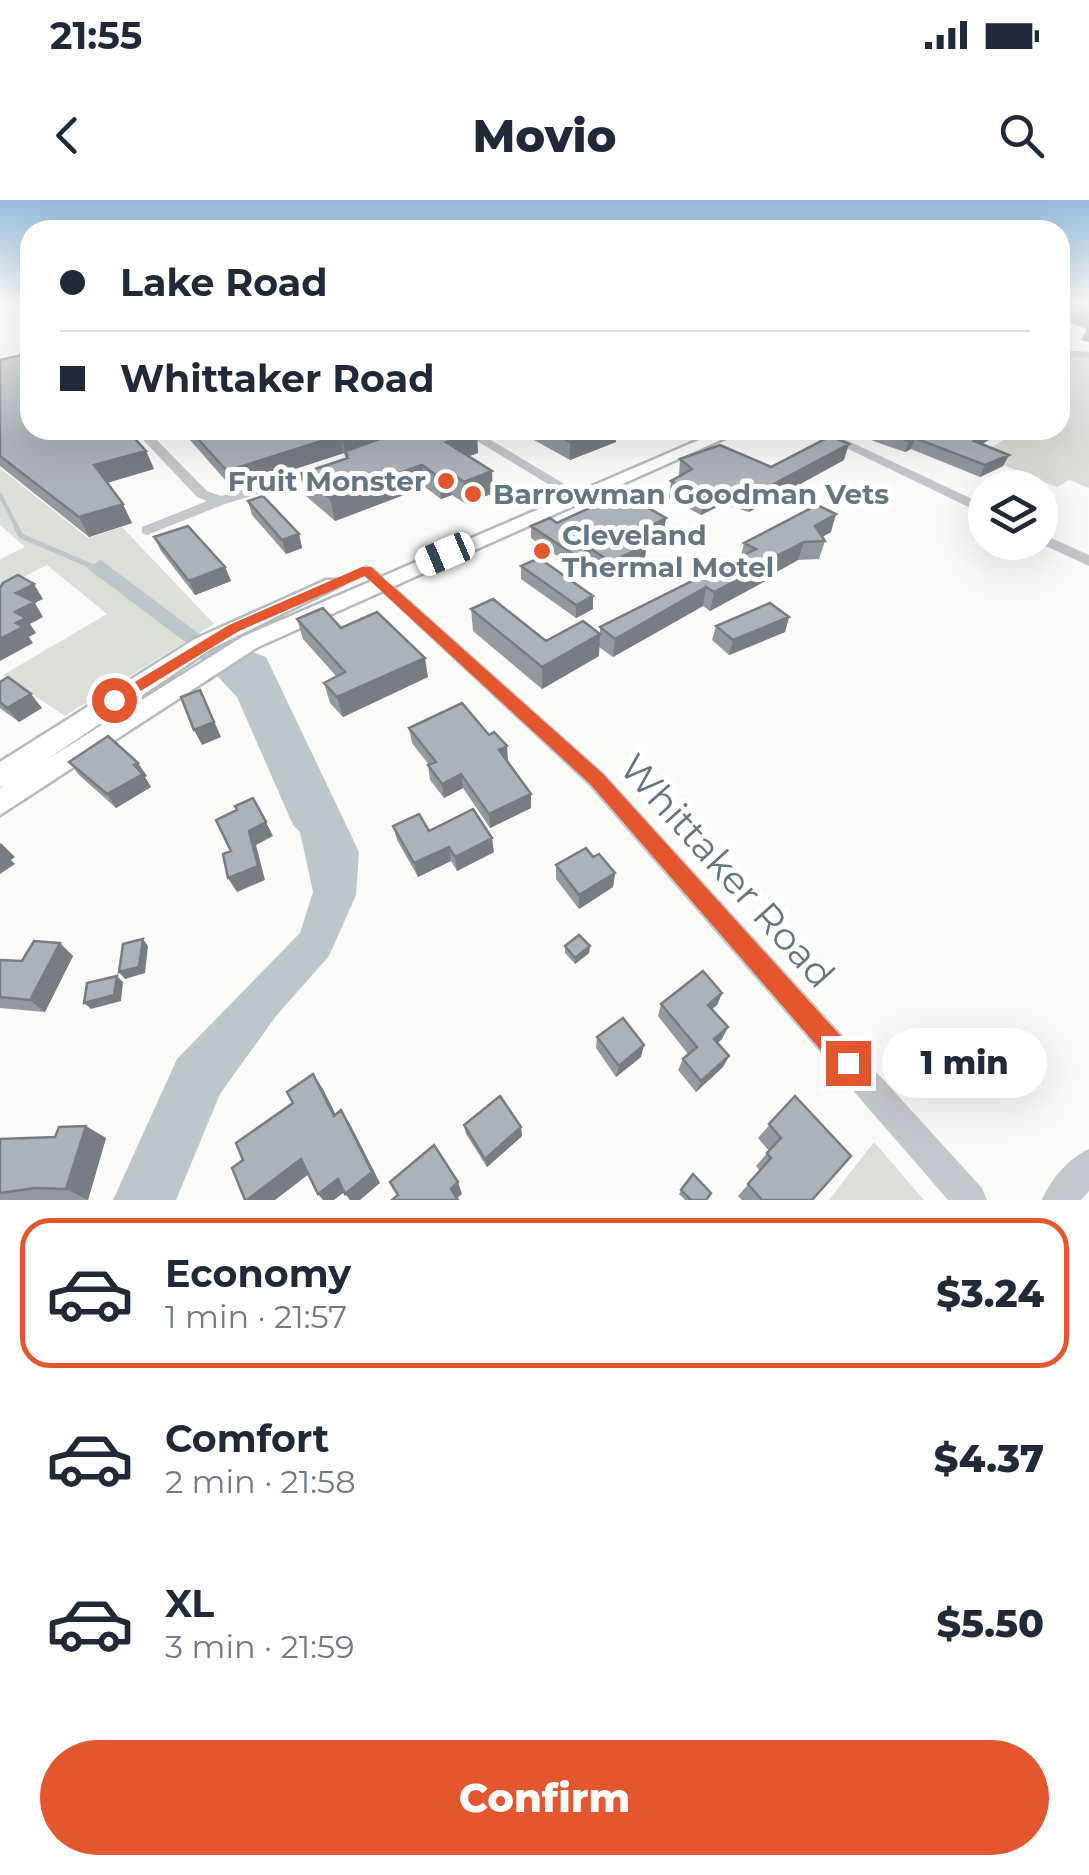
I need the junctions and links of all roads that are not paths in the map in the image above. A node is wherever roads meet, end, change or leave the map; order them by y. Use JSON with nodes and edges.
{"nodes":[{"id":1,"x":150,"y":440,"type":"edge"},
{"id":2,"x":482,"y":440,"type":"edge"},
{"id":3,"x":682,"y":440,"type":"edge"},
{"id":4,"x":710,"y":440,"type":"edge"},
{"id":5,"x":836,"y":440,"type":"edge"},
{"id":6,"x":336,"y":467,"type":"edge"},
{"id":7,"x":572,"y":492,"type":"junction"},
{"id":8,"x":220,"y":501,"type":"junction"},
{"id":9,"x":968,"y":503,"type":"edge"},
{"id":10,"x":147,"y":530,"type":"dead end"},
{"id":11,"x":1058,"y":547,"type":"edge"},
{"id":12,"x":1089,"y":562,"type":"edge"},
{"id":13,"x":372,"y":576,"type":"junction"},
{"id":14,"x":183,"y":669,"type":"junction"},
{"id":15,"x":0,"y":776,"type":"edge"},
{"id":16,"x":0,"y":803,"type":"edge"},
{"id":17,"x":1089,"y":1166,"type":"edge"},
{"id":18,"x":970,"y":1200,"type":"edge"},
{"id":19,"x":1059,"y":1200,"type":"edge"}],
"edges":[{"from":1,"to":8,"type":"street"},
{"from":2,"to":7,"type":"street"},
{"from":3,"to":7,"type":"main road"},
{"from":4,"to":7,"type":"main road"},
{"from":5,"to":9,"type":"street"},
{"from":6,"to":8,"type":"street"},
{"from":7,"to":13,"type":"main road"},
{"from":8,"to":10,"type":"street"},
{"from":11,"to":12,"type":"street"},
{"from":13,"to":14,"type":"main road"},
{"from":13,"to":18,"type":"street","name":"Whittaker Road"},
{"from":14,"to":15,"type":"main road"},
{"from":14,"to":16,"type":"main road"},
{"from":17,"to":19,"type":"street"}]}
